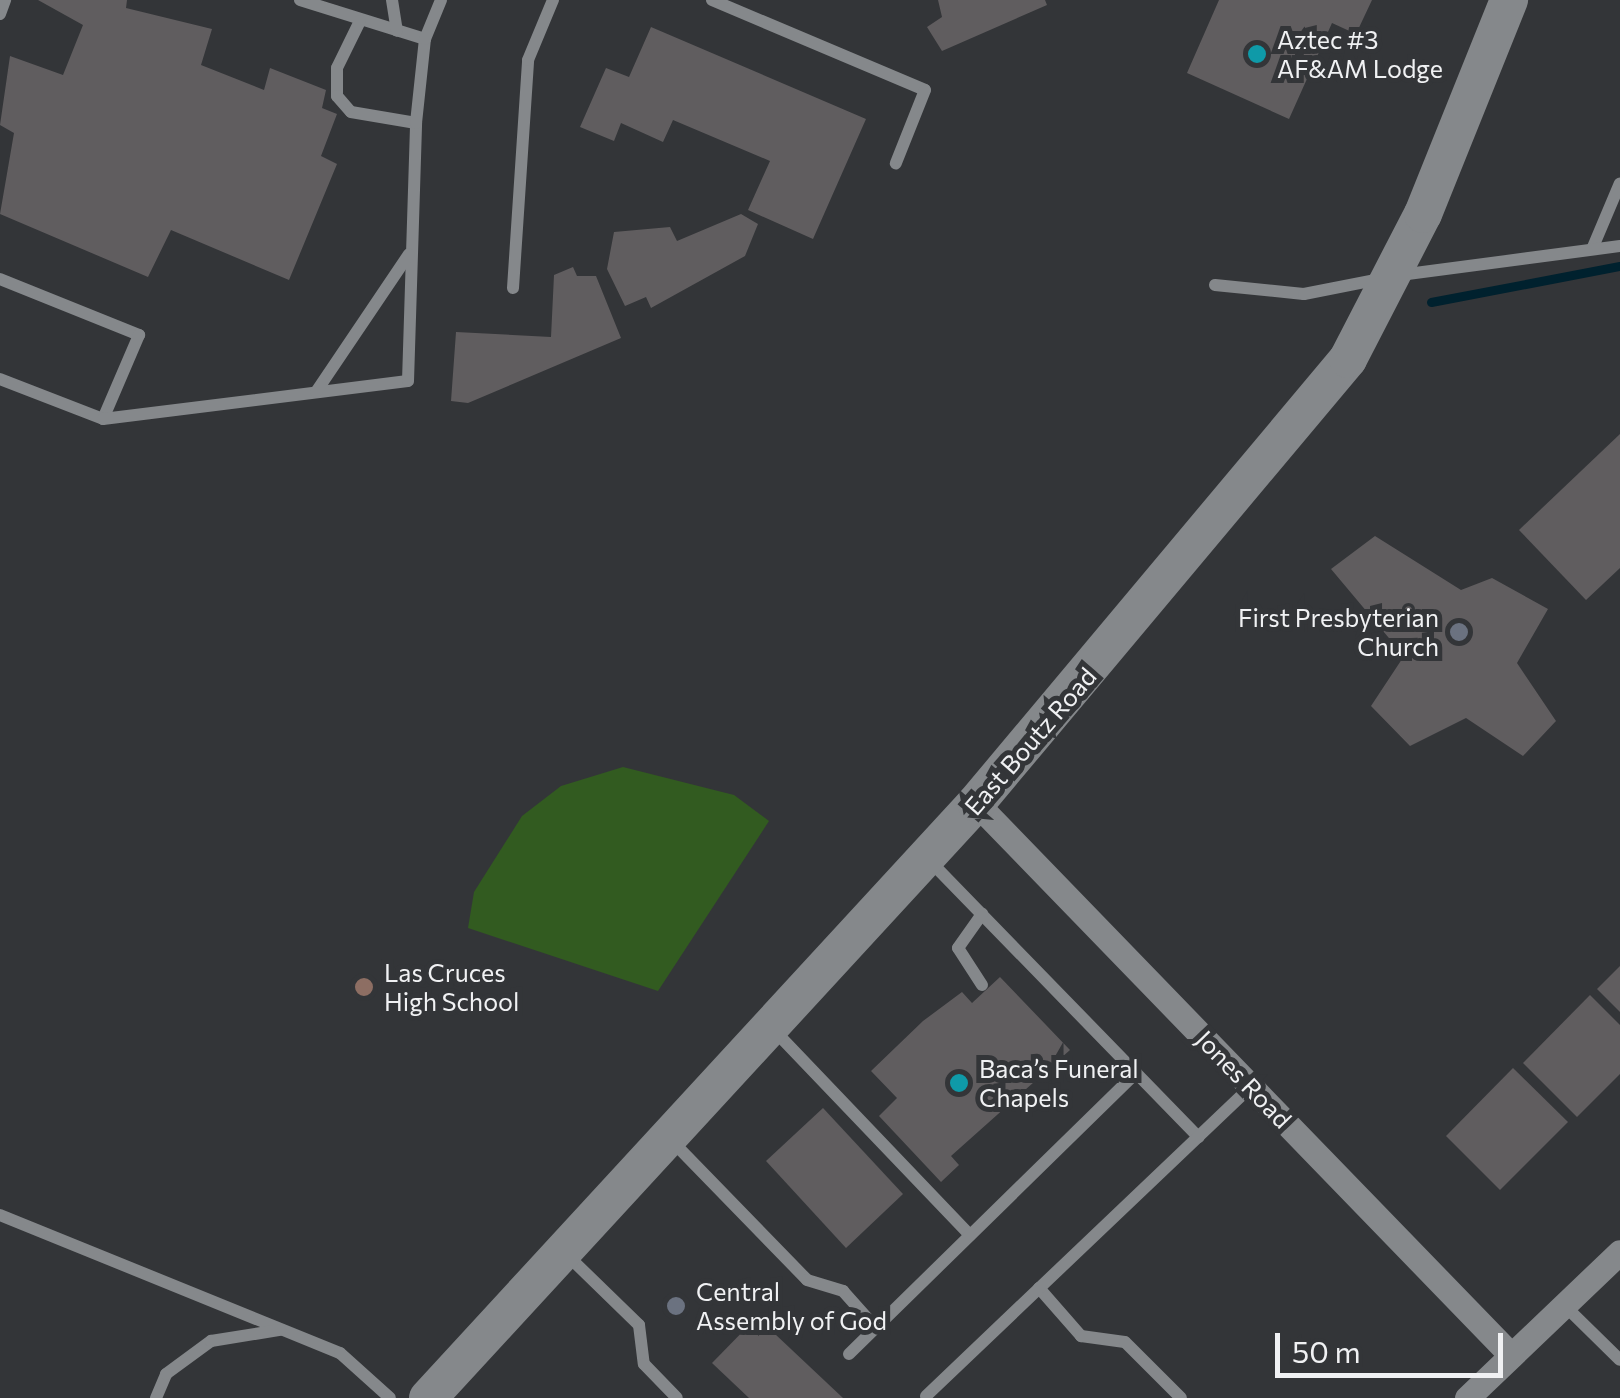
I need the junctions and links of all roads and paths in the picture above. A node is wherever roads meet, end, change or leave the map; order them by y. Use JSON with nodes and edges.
{"nodes":[{"id":1,"x":6,"y":0,"type":"edge"},
{"id":2,"x":300,"y":0,"type":"edge"},
{"id":3,"x":392,"y":0,"type":"edge"},
{"id":4,"x":441,"y":0,"type":"edge"},
{"id":5,"x":712,"y":0,"type":"edge"},
{"id":6,"x":1509,"y":0,"type":"edge"},
{"id":7,"x":557,"y":1,"type":"edge"},
{"id":8,"x":0,"y":14,"type":"edge"},
{"id":9,"x":360,"y":21,"type":"junction"},
{"id":10,"x":397,"y":31,"type":"junction"},
{"id":11,"x":425,"y":39,"type":"junction"},
{"id":12,"x":416,"y":123,"type":"junction"},
{"id":13,"x":896,"y":163,"type":"dead end"},
{"id":14,"x":1620,"y":184,"type":"edge"},
{"id":15,"x":1620,"y":246,"type":"edge"},
{"id":16,"x":1593,"y":247,"type":"junction"},
{"id":17,"x":410,"y":252,"type":"junction"},
{"id":18,"x":1390,"y":277,"type":"junction"},
{"id":19,"x":0,"y":279,"type":"edge"},
{"id":20,"x":1215,"y":284,"type":"dead end"},
{"id":21,"x":513,"y":288,"type":"dead end"},
{"id":22,"x":0,"y":378,"type":"edge"},
{"id":23,"x":316,"y":392,"type":"junction"},
{"id":24,"x":103,"y":419,"type":"junction"},
{"id":25,"x":976,"y":803,"type":"junction"},
{"id":26,"x":926,"y":857,"type":"junction"},
{"id":27,"x":982,"y":914,"type":"junction"},
{"id":28,"x":982,"y":985,"type":"dead end"},
{"id":29,"x":770,"y":1027,"type":"junction"},
{"id":30,"x":1136,"y":1073,"type":"junction"},
{"id":31,"x":1251,"y":1086,"type":"junction"},
{"id":32,"x":1198,"y":1137,"type":"junction"},
{"id":33,"x":669,"y":1138,"type":"junction"},
{"id":34,"x":0,"y":1215,"type":"edge"},
{"id":35,"x":970,"y":1235,"type":"junction"},
{"id":36,"x":564,"y":1252,"type":"junction"},
{"id":37,"x":1620,"y":1252,"type":"edge"},
{"id":38,"x":1039,"y":1288,"type":"junction"},
{"id":39,"x":1564,"y":1305,"type":"junction"},
{"id":40,"x":876,"y":1328,"type":"junction"},
{"id":41,"x":282,"y":1330,"type":"junction"},
{"id":42,"x":849,"y":1354,"type":"dead end"},
{"id":43,"x":1511,"y":1356,"type":"junction"},
{"id":44,"x":1620,"y":1360,"type":"edge"},
{"id":45,"x":926,"y":1396,"type":"edge"},
{"id":46,"x":156,"y":1398,"type":"edge"},
{"id":47,"x":390,"y":1398,"type":"edge"},
{"id":48,"x":428,"y":1398,"type":"edge"},
{"id":49,"x":677,"y":1398,"type":"edge"},
{"id":50,"x":1180,"y":1398,"type":"edge"},
{"id":51,"x":1468,"y":1398,"type":"edge"}],
"edges":[{"from":1,"to":8,"type":"lane"},
{"from":2,"to":9,"type":"lane"},
{"from":3,"to":10,"type":"lane"},
{"from":4,"to":11,"type":"lane"},
{"from":5,"to":13,"type":"lane"},
{"from":6,"to":18,"type":"main road","name":"East Boutz Road"},
{"from":7,"to":21,"type":"lane"},
{"from":9,"to":10,"type":"lane"},
{"from":9,"to":12,"type":"lane"},
{"from":10,"to":11,"type":"lane"},
{"from":11,"to":12,"type":"lane"},
{"from":12,"to":17,"type":"lane"},
{"from":14,"to":16,"type":"lane"},
{"from":15,"to":16,"type":"lane"},
{"from":16,"to":18,"type":"lane"},
{"from":17,"to":23,"type":"lane"},
{"from":17,"to":23,"type":"lane"},
{"from":18,"to":20,"type":"lane"},
{"from":18,"to":25,"type":"main road","name":"East Boutz Road"},
{"from":19,"to":24,"type":"lane"},
{"from":22,"to":24,"type":"lane"},
{"from":23,"to":24,"type":"lane"},
{"from":25,"to":26,"type":"main road","name":"East Boutz Road"},
{"from":25,"to":31,"type":"street","name":"Jones Road"},
{"from":26,"to":27,"type":"lane"},
{"from":26,"to":29,"type":"main road","name":"East Boutz Road"},
{"from":27,"to":28,"type":"lane"},
{"from":27,"to":30,"type":"lane"},
{"from":29,"to":33,"type":"main road","name":"East Boutz Road"},
{"from":29,"to":35,"type":"lane"},
{"from":30,"to":32,"type":"lane"},
{"from":30,"to":35,"type":"lane"},
{"from":31,"to":32,"type":"lane"},
{"from":31,"to":43,"type":"street","name":"Jones Road"},
{"from":32,"to":38,"type":"lane"},
{"from":33,"to":36,"type":"main road","name":"East Boutz Road"},
{"from":33,"to":40,"type":"lane"},
{"from":34,"to":41,"type":"lane"},
{"from":35,"to":40,"type":"lane"},
{"from":36,"to":48,"type":"main road","name":"East Boutz Road"},
{"from":36,"to":49,"type":"lane"},
{"from":37,"to":39,"type":"street"},
{"from":38,"to":45,"type":"lane"},
{"from":38,"to":50,"type":"lane"},
{"from":39,"to":43,"type":"street"},
{"from":39,"to":44,"type":"lane"},
{"from":40,"to":42,"type":"lane"},
{"from":41,"to":46,"type":"lane"},
{"from":41,"to":47,"type":"lane"},
{"from":43,"to":51,"type":"street"}]}
